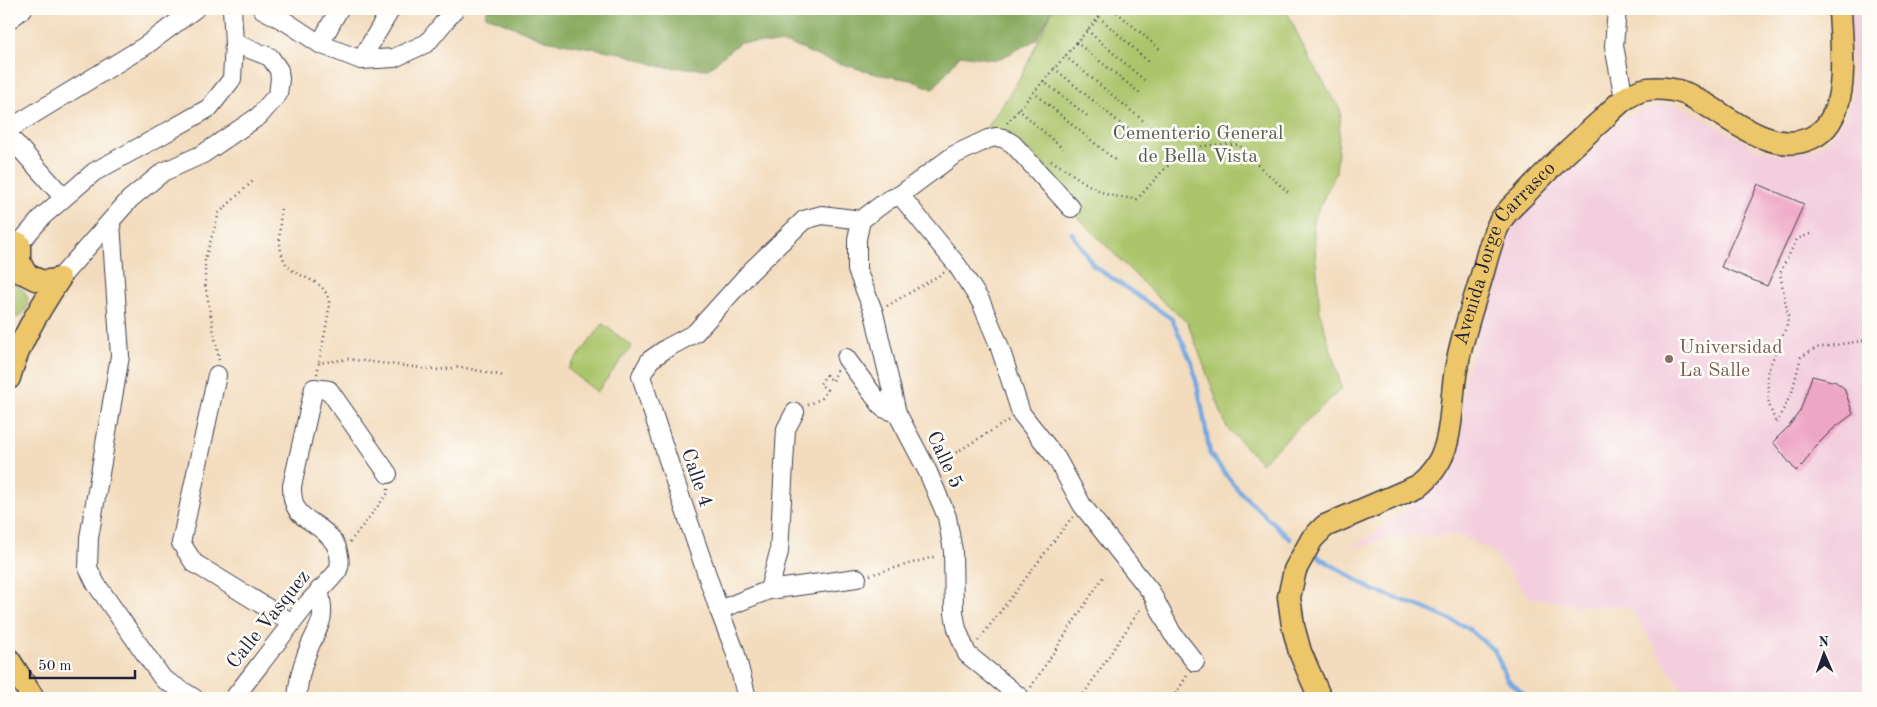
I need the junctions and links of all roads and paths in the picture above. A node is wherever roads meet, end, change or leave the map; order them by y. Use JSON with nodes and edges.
{"nodes":[{"id":1,"x":23,"y":9,"type":"edge"},
{"id":2,"x":195,"y":9,"type":"edge"},
{"id":3,"x":232,"y":9,"type":"edge"},
{"id":4,"x":262,"y":9,"type":"edge"},
{"id":5,"x":339,"y":9,"type":"edge"},
{"id":6,"x":391,"y":9,"type":"edge"},
{"id":7,"x":456,"y":9,"type":"edge"},
{"id":8,"x":1106,"y":9,"type":"edge"},
{"id":9,"x":1113,"y":9,"type":"edge"},
{"id":10,"x":1617,"y":9,"type":"edge"},
{"id":11,"x":1840,"y":9,"type":"edge"},
{"id":12,"x":1099,"y":17,"type":"junction"},
{"id":13,"x":9,"y":20,"type":"edge"},
{"id":14,"x":1087,"y":30,"type":"junction"},
{"id":15,"x":1076,"y":42,"type":"junction"},
{"id":16,"x":234,"y":43,"type":"junction"},
{"id":17,"x":320,"y":44,"type":"junction"},
{"id":18,"x":1162,"y":51,"type":"dead end"},
{"id":19,"x":1065,"y":56,"type":"junction"},
{"id":20,"x":361,"y":60,"type":"junction"},
{"id":21,"x":1151,"y":64,"type":"dead end"},
{"id":22,"x":1054,"y":68,"type":"junction"},
{"id":23,"x":1144,"y":80,"type":"dead end"},
{"id":24,"x":1042,"y":81,"type":"junction"},
{"id":25,"x":1033,"y":92,"type":"junction"},
{"id":26,"x":1142,"y":95,"type":"dead end"},
{"id":27,"x":1624,"y":98,"type":"junction"},
{"id":28,"x":1018,"y":109,"type":"junction"},
{"id":29,"x":1090,"y":118,"type":"dead end"},
{"id":30,"x":1146,"y":123,"type":"dead end"},
{"id":31,"x":9,"y":129,"type":"edge"},
{"id":32,"x":9,"y":136,"type":"edge"},
{"id":33,"x":996,"y":137,"type":"junction"},
{"id":34,"x":1139,"y":139,"type":"dead end"},
{"id":35,"x":1063,"y":149,"type":"dead end"},
{"id":36,"x":1046,"y":159,"type":"dead end"},
{"id":37,"x":1115,"y":160,"type":"dead end"},
{"id":38,"x":253,"y":181,"type":"dead end"},
{"id":39,"x":1289,"y":193,"type":"dead end"},
{"id":40,"x":900,"y":195,"type":"junction"},
{"id":41,"x":63,"y":197,"type":"junction"},
{"id":42,"x":1071,"y":208,"type":"dead end"},
{"id":43,"x":280,"y":209,"type":"dead end"},
{"id":44,"x":861,"y":220,"type":"junction"},
{"id":45,"x":111,"y":223,"type":"junction"},
{"id":46,"x":1810,"y":234,"type":"dead end"},
{"id":47,"x":14,"y":250,"type":"edge"},
{"id":48,"x":957,"y":265,"type":"junction"},
{"id":49,"x":22,"y":274,"type":"edge"},
{"id":50,"x":59,"y":279,"type":"junction"},
{"id":51,"x":874,"y":313,"type":"junction"},
{"id":52,"x":37,"y":314,"type":"junction"},
{"id":53,"x":9,"y":331,"type":"edge"},
{"id":54,"x":1868,"y":340,"type":"edge"},
{"id":55,"x":846,"y":358,"type":"joint"},
{"id":56,"x":10,"y":360,"type":"edge"},
{"id":57,"x":319,"y":363,"type":"junction"},
{"id":58,"x":216,"y":376,"type":"joint"},
{"id":59,"x":504,"y":376,"type":"dead end"},
{"id":60,"x":314,"y":388,"type":"junction"},
{"id":61,"x":795,"y":412,"type":"joint"},
{"id":62,"x":897,"y":413,"type":"junction"},
{"id":63,"x":1021,"y":414,"type":"junction"},
{"id":64,"x":927,"y":470,"type":"junction"},
{"id":65,"x":388,"y":474,"type":"joint"},
{"id":66,"x":1082,"y":505,"type":"junction"},
{"id":67,"x":360,"y":527,"type":"dead end"},
{"id":68,"x":953,"y":551,"type":"junction"},
{"id":69,"x":1103,"y":577,"type":"dead end"},
{"id":70,"x":857,"y":578,"type":"joint"},
{"id":71,"x":319,"y":590,"type":"junction"},
{"id":72,"x":769,"y":590,"type":"junction"},
{"id":73,"x":1151,"y":592,"type":"junction"},
{"id":74,"x":719,"y":610,"type":"junction"},
{"id":75,"x":292,"y":623,"type":"junction"},
{"id":76,"x":967,"y":654,"type":"junction"},
{"id":77,"x":9,"y":660,"type":"edge"},
{"id":78,"x":1195,"y":662,"type":"joint"},
{"id":79,"x":1025,"y":694,"type":"edge"},
{"id":80,"x":34,"y":698,"type":"edge"},
{"id":81,"x":194,"y":698,"type":"edge"},
{"id":82,"x":234,"y":698,"type":"edge"},
{"id":83,"x":297,"y":698,"type":"edge"},
{"id":84,"x":747,"y":698,"type":"edge"},
{"id":85,"x":1081,"y":698,"type":"edge"},
{"id":86,"x":1174,"y":698,"type":"edge"},
{"id":87,"x":1320,"y":698,"type":"edge"}],
"edges":[{"from":1,"to":13,"type":"street"},
{"from":2,"to":31,"type":"street"},
{"from":3,"to":16,"type":"street"},
{"from":4,"to":17,"type":"street"},
{"from":5,"to":17,"type":"street"},
{"from":6,"to":20,"type":"street"},
{"from":7,"to":20,"type":"street"},
{"from":8,"to":12,"type":"path"},
{"from":9,"to":18,"type":"path"},
{"from":10,"to":27,"type":"street"},
{"from":11,"to":27,"type":"main road","name":"Avenida Jorge Carrasco"},
{"from":12,"to":14,"type":"path"},
{"from":12,"to":21,"type":"path"},
{"from":14,"to":15,"type":"path"},
{"from":14,"to":23,"type":"path"},
{"from":15,"to":19,"type":"path"},
{"from":15,"to":26,"type":"path"},
{"from":16,"to":41,"type":"street"},
{"from":16,"to":45,"type":"street"},
{"from":17,"to":20,"type":"street"},
{"from":19,"to":22,"type":"path"},
{"from":19,"to":30,"type":"path"},
{"from":22,"to":24,"type":"path"},
{"from":22,"to":34,"type":"path"},
{"from":24,"to":25,"type":"path"},
{"from":24,"to":29,"type":"path"},
{"from":25,"to":28,"type":"path"},
{"from":25,"to":37,"type":"path"},
{"from":27,"to":87,"type":"main road","name":"Avenida Jorge Carrasco"},
{"from":28,"to":33,"type":"path"},
{"from":28,"to":35,"type":"path"},
{"from":32,"to":41,"type":"street"},
{"from":33,"to":40,"type":"street"},
{"from":33,"to":42,"type":"street"},
{"from":36,"to":39,"type":"path"},
{"from":38,"to":58,"type":"path"},
{"from":40,"to":44,"type":"street"},
{"from":40,"to":48,"type":"street"},
{"from":41,"to":47,"type":"street"},
{"from":43,"to":57,"type":"path"},
{"from":44,"to":51,"type":"street","name":"Calle 5"},
{"from":44,"to":74,"type":"street","name":"Calle 4"},
{"from":45,"to":50,"type":"street"},
{"from":45,"to":81,"type":"street"},
{"from":46,"to":54,"type":"path"},
{"from":47,"to":49,"type":"main road"},
{"from":48,"to":51,"type":"path"},
{"from":48,"to":63,"type":"street"},
{"from":49,"to":50,"type":"main road"},
{"from":49,"to":52,"type":"main road"},
{"from":50,"to":52,"type":"main road"},
{"from":51,"to":62,"type":"street","name":"Calle 5"},
{"from":52,"to":53,"type":"main road"},
{"from":52,"to":56,"type":"main road"},
{"from":55,"to":61,"type":"path"},
{"from":55,"to":62,"type":"street"},
{"from":57,"to":59,"type":"path"},
{"from":57,"to":60,"type":"path"},
{"from":58,"to":75,"type":"street"},
{"from":60,"to":65,"type":"street"},
{"from":60,"to":71,"type":"street","name":"Calle Vasquez"},
{"from":61,"to":72,"type":"street"},
{"from":62,"to":64,"type":"street","name":"Calle 5"},
{"from":63,"to":64,"type":"path"},
{"from":63,"to":66,"type":"street"},
{"from":64,"to":68,"type":"street","name":"Calle 5"},
{"from":65,"to":67,"type":"path"},
{"from":66,"to":73,"type":"street"},
{"from":66,"to":76,"type":"path"},
{"from":68,"to":70,"type":"path"},
{"from":68,"to":76,"type":"street","name":"Calle 5"},
{"from":69,"to":79,"type":"path"},
{"from":70,"to":72,"type":"street"},
{"from":71,"to":75,"type":"street","name":"Calle Vasquez"},
{"from":71,"to":83,"type":"street"},
{"from":72,"to":74,"type":"street"},
{"from":73,"to":78,"type":"street"},
{"from":73,"to":85,"type":"path"},
{"from":74,"to":84,"type":"street","name":"Calle 4"},
{"from":75,"to":82,"type":"street","name":"Calle Vasquez"},
{"from":76,"to":79,"type":"street","name":"Calle 5"},
{"from":77,"to":80,"type":"main road"},
{"from":78,"to":86,"type":"path"}]}
